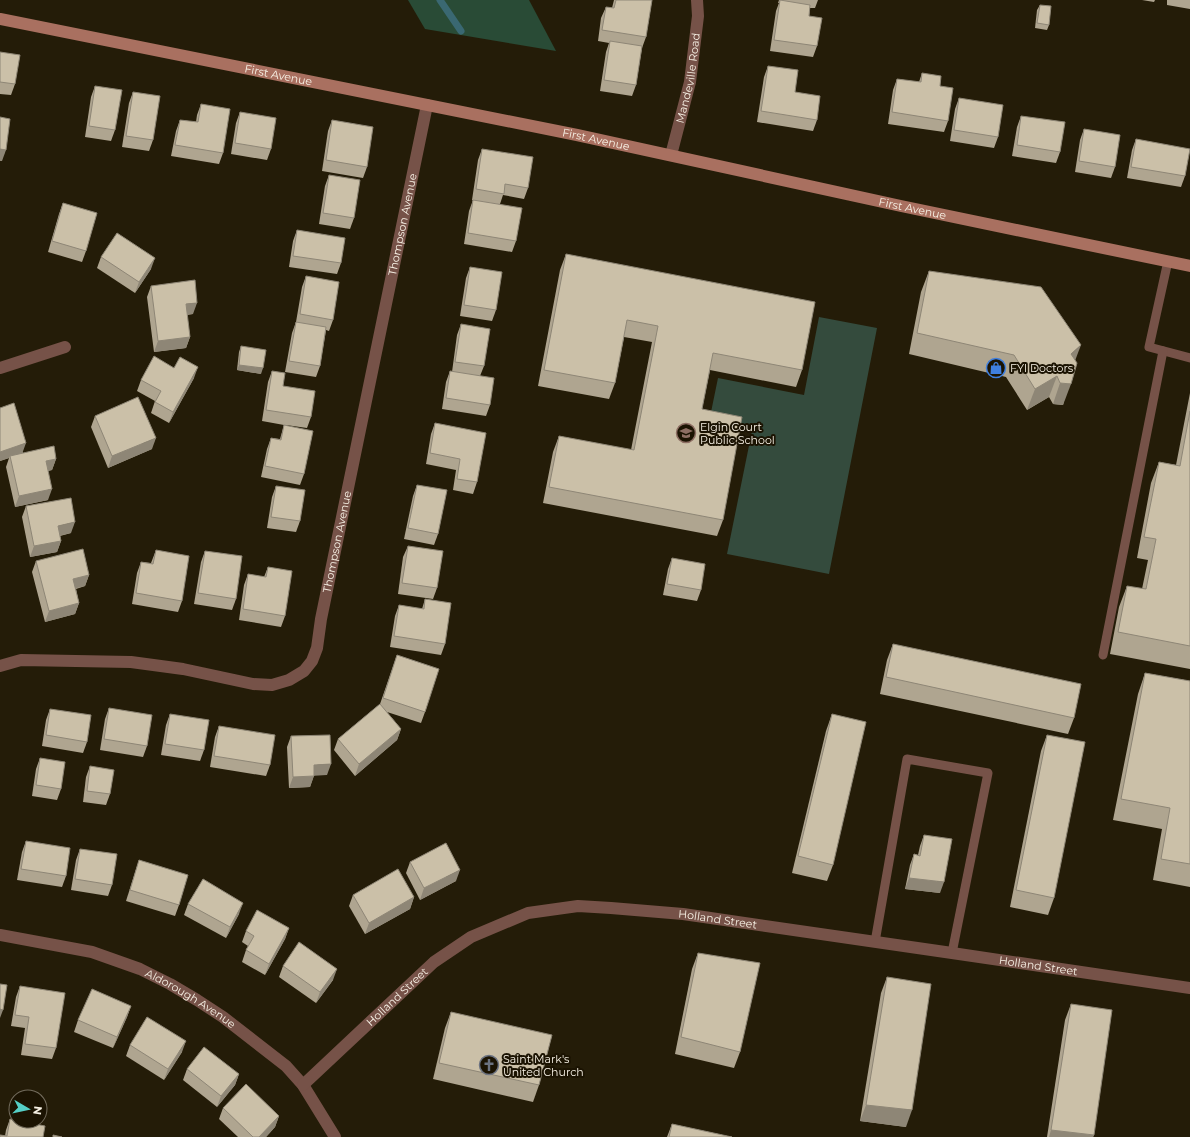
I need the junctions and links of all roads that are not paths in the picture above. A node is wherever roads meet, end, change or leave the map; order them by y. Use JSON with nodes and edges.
{"nodes":[{"id":1,"x":697,"y":0,"type":"edge"},
{"id":2,"x":0,"y":19,"type":"edge"},
{"id":3,"x":427,"y":105,"type":"junction"},
{"id":4,"x":670,"y":156,"type":"junction"},
{"id":5,"x":1168,"y":261,"type":"junction"},
{"id":6,"x":1190,"y":266,"type":"edge"},
{"id":7,"x":65,"y":347,"type":"dead end"},
{"id":8,"x":1163,"y":351,"type":"junction"},
{"id":9,"x":1190,"y":358,"type":"edge"},
{"id":10,"x":0,"y":368,"type":"edge"},
{"id":11,"x":1103,"y":655,"type":"dead end"},
{"id":12,"x":0,"y":666,"type":"edge"},
{"id":13,"x":0,"y":935,"type":"edge"},
{"id":14,"x":875,"y":942,"type":"junction"},
{"id":15,"x":952,"y":952,"type":"junction"},
{"id":16,"x":1190,"y":988,"type":"edge"},
{"id":17,"x":303,"y":1086,"type":"junction"},
{"id":18,"x":335,"y":1137,"type":"edge"}],
"edges":[{"from":1,"to":4,"type":"street","name":"Mandeville Road"},
{"from":2,"to":3,"type":"street","name":"First Avenue"},
{"from":3,"to":4,"type":"street","name":"First Avenue"},
{"from":3,"to":12,"type":"street","name":"Thompson Avenue"},
{"from":4,"to":5,"type":"street","name":"First Avenue"},
{"from":5,"to":6,"type":"street","name":"First Avenue"},
{"from":5,"to":8,"type":"lane"},
{"from":7,"to":10,"type":"street"},
{"from":8,"to":9,"type":"lane"},
{"from":8,"to":11,"type":"lane"},
{"from":13,"to":17,"type":"street","name":"Aldorough Avenue"},
{"from":14,"to":15,"type":"street","name":"Holland Street"},
{"from":14,"to":15,"type":"lane"},
{"from":14,"to":17,"type":"street","name":"Holland Street"},
{"from":15,"to":16,"type":"street","name":"Holland Street"},
{"from":17,"to":18,"type":"street","name":"Aldorough Avenue"}]}
